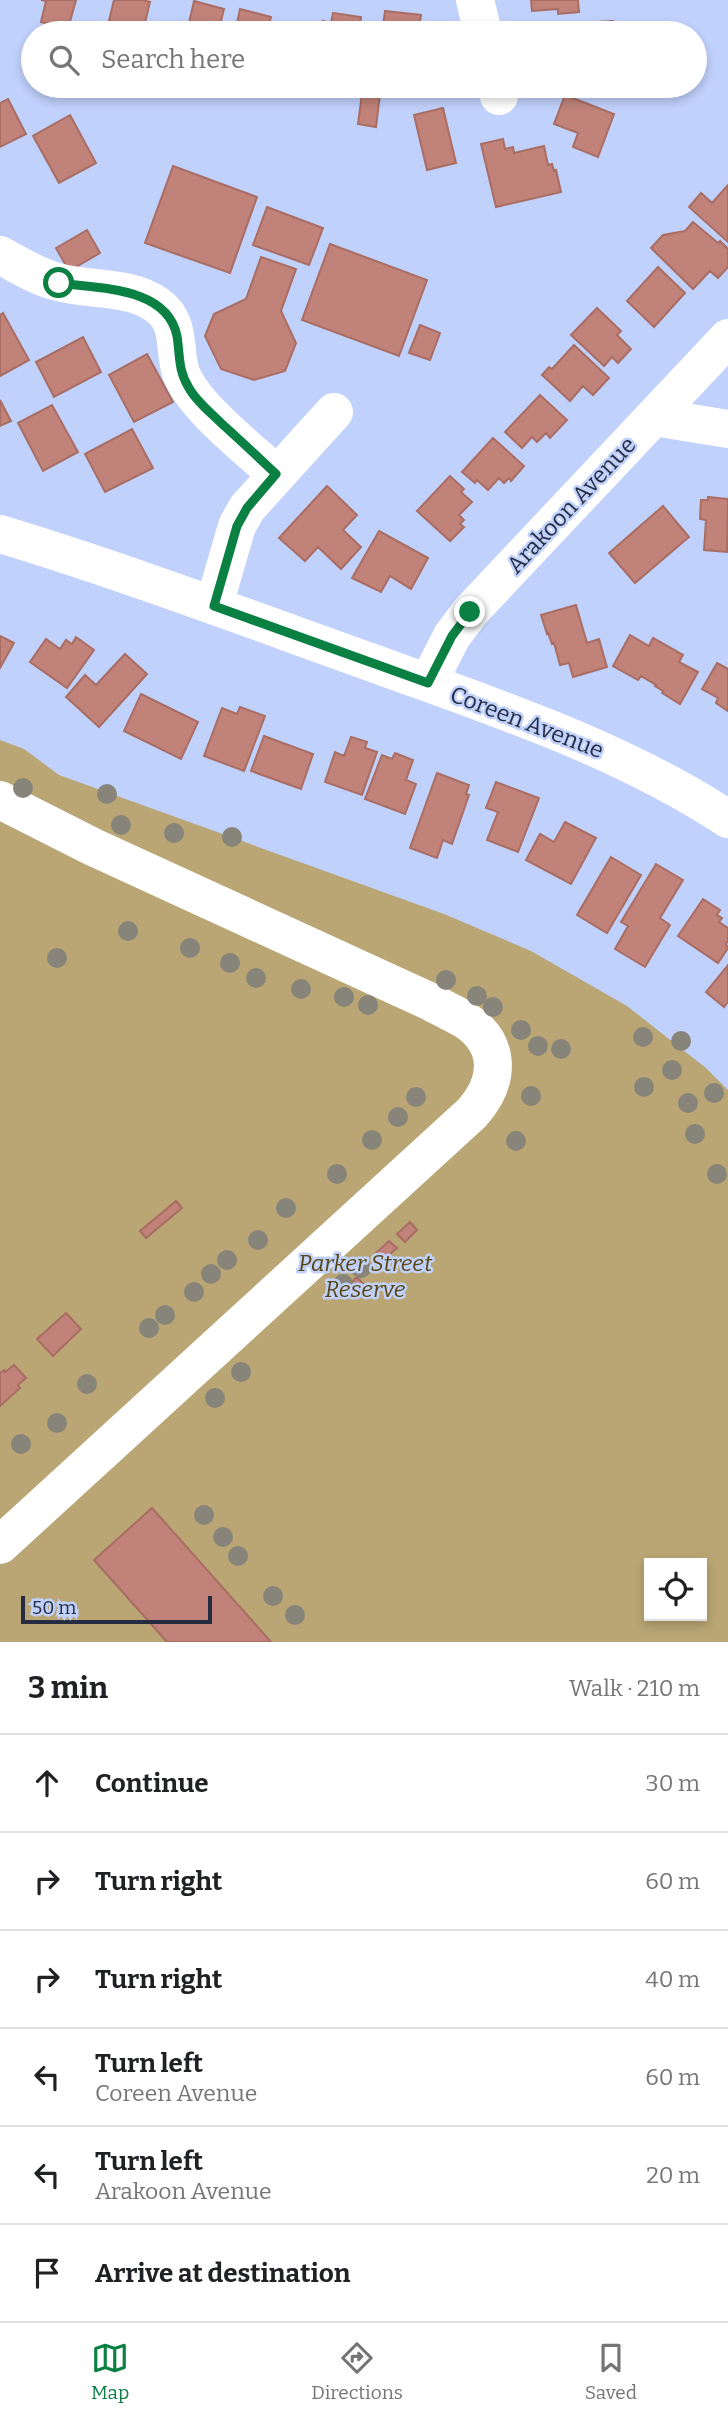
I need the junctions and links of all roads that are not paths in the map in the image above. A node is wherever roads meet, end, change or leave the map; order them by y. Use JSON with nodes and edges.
{"nodes":[{"id":1,"x":475,"y":0,"type":"edge"},
{"id":2,"x":480,"y":21,"type":"edge"},
{"id":3,"x":0,"y":255,"type":"edge"},
{"id":4,"x":728,"y":338,"type":"edge"},
{"id":5,"x":334,"y":412,"type":"dead end"},
{"id":6,"x":654,"y":417,"type":"junction"},
{"id":7,"x":728,"y":429,"type":"edge"},
{"id":8,"x":276,"y":474,"type":"junction"},
{"id":9,"x":0,"y":534,"type":"edge"},
{"id":10,"x":214,"y":606,"type":"junction"},
{"id":11,"x":428,"y":683,"type":"junction"},
{"id":12,"x":0,"y":800,"type":"edge"},
{"id":13,"x":728,"y":820,"type":"edge"},
{"id":14,"x":0,"y":1545,"type":"edge"}],
"edges":[{"from":1,"to":2,"type":"street"},
{"from":3,"to":8,"type":"street"},
{"from":4,"to":6,"type":"street","name":"Arakoon Avenue"},
{"from":5,"to":8,"type":"street"},
{"from":6,"to":7,"type":"street"},
{"from":6,"to":11,"type":"street","name":"Arakoon Avenue"},
{"from":8,"to":10,"type":"street"},
{"from":9,"to":10,"type":"street","name":"Coreen Avenue"},
{"from":10,"to":11,"type":"street","name":"Coreen Avenue"},
{"from":11,"to":13,"type":"street","name":"Coreen Avenue"},
{"from":12,"to":14,"type":"street"}]}
